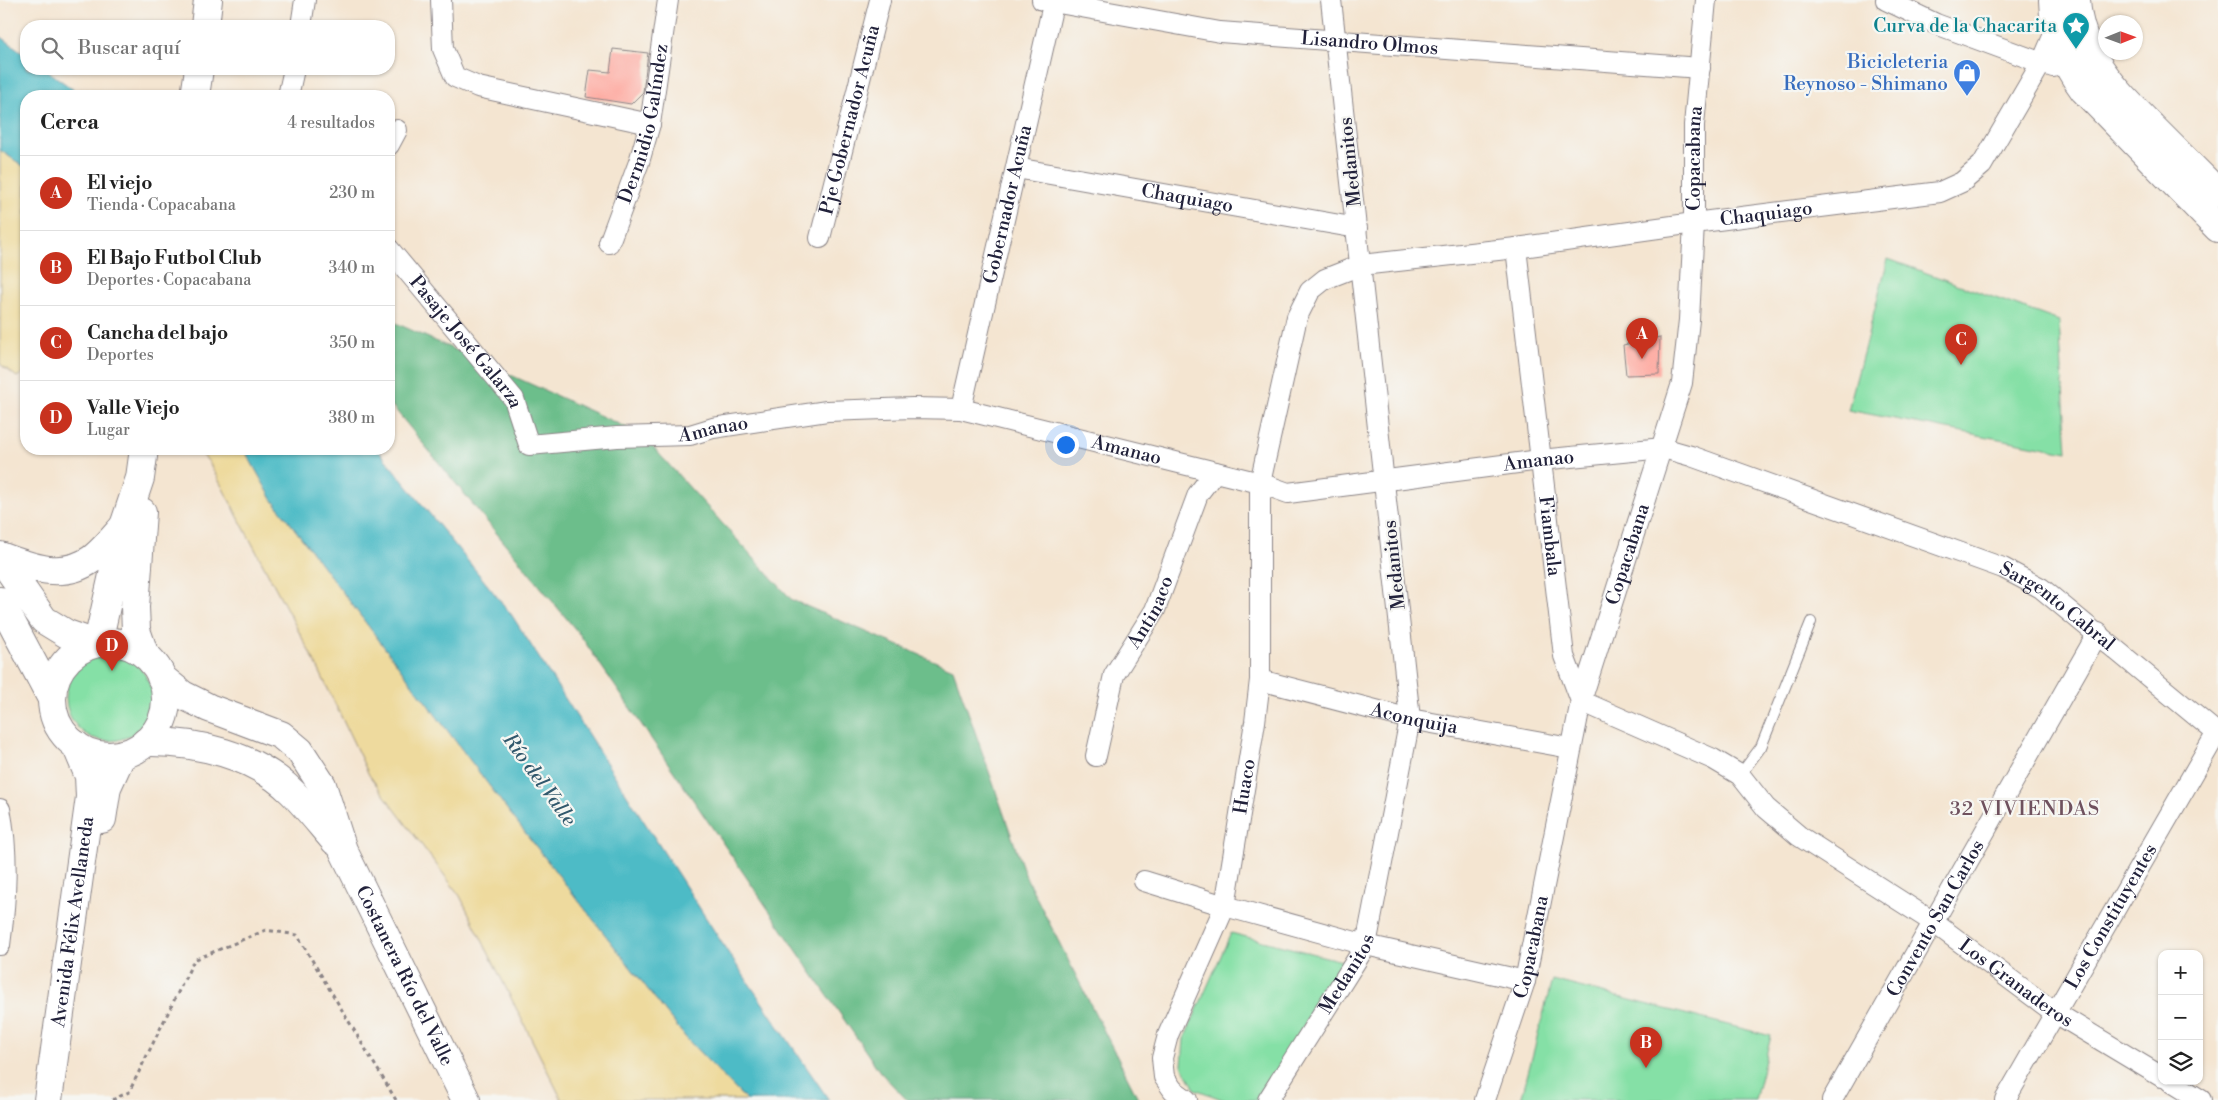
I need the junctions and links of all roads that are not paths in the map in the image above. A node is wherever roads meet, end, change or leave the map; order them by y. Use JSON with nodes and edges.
{"nodes":[{"id":1,"x":208,"y":0,"type":"edge"},
{"id":2,"x":305,"y":0,"type":"edge"},
{"id":3,"x":442,"y":0,"type":"edge"},
{"id":4,"x":668,"y":0,"type":"edge"},
{"id":5,"x":880,"y":0,"type":"edge"},
{"id":6,"x":1331,"y":0,"type":"edge"},
{"id":7,"x":1706,"y":0,"type":"edge"},
{"id":8,"x":1886,"y":0,"type":"edge"},
{"id":9,"x":2053,"y":0,"type":"edge"},
{"id":10,"x":2076,"y":0,"type":"edge"},
{"id":11,"x":1049,"y":1,"type":"edge"},
{"id":12,"x":205,"y":20,"type":"edge"},
{"id":13,"x":302,"y":20,"type":"edge"},
{"id":14,"x":2056,"y":32,"type":"junction"},
{"id":15,"x":1336,"y":42,"type":"junction"},
{"id":16,"x":2042,"y":62,"type":"junction"},
{"id":17,"x":1700,"y":68,"type":"junction"},
{"id":18,"x":197,"y":75,"type":"edge"},
{"id":19,"x":293,"y":75,"type":"edge"},
{"id":20,"x":2075,"y":77,"type":"junction"},
{"id":21,"x":196,"y":90,"type":"edge"},
{"id":22,"x":289,"y":90,"type":"edge"},
{"id":23,"x":650,"y":124,"type":"junction"},
{"id":24,"x":1016,"y":168,"type":"junction"},
{"id":25,"x":2218,"y":193,"type":"edge"},
{"id":26,"x":1694,"y":223,"type":"junction"},
{"id":27,"x":1357,"y":228,"type":"junction"},
{"id":28,"x":2218,"y":228,"type":"edge"},
{"id":29,"x":820,"y":238,"type":"dead end"},
{"id":30,"x":609,"y":243,"type":"dead end"},
{"id":31,"x":1516,"y":248,"type":"junction"},
{"id":32,"x":395,"y":256,"type":"edge"},
{"id":33,"x":1361,"y":265,"type":"junction"},
{"id":34,"x":961,"y":409,"type":"junction"},
{"id":35,"x":529,"y":445,"type":"joint"},
{"id":36,"x":1663,"y":448,"type":"junction"},
{"id":37,"x":142,"y":460,"type":"edge"},
{"id":38,"x":1540,"y":460,"type":"junction"},
{"id":39,"x":1215,"y":472,"type":"junction"},
{"id":40,"x":1385,"y":480,"type":"junction"},
{"id":41,"x":1260,"y":483,"type":"junction"},
{"id":42,"x":124,"y":526,"type":"junction"},
{"id":43,"x":0,"y":556,"type":"edge"},
{"id":44,"x":0,"y":601,"type":"edge"},
{"id":45,"x":1811,"y":622,"type":"dead end"},
{"id":46,"x":2098,"y":633,"type":"junction"},
{"id":47,"x":96,"y":643,"type":"junction"},
{"id":48,"x":144,"y":653,"type":"junction"},
{"id":49,"x":162,"y":677,"type":"junction"},
{"id":50,"x":1260,"y":680,"type":"junction"},
{"id":51,"x":52,"y":698,"type":"junction"},
{"id":52,"x":1581,"y":701,"type":"junction"},
{"id":53,"x":1410,"y":719,"type":"junction"},
{"id":54,"x":2218,"y":733,"type":"edge"},
{"id":55,"x":76,"y":746,"type":"junction"},
{"id":56,"x":134,"y":748,"type":"junction"},
{"id":57,"x":1570,"y":748,"type":"junction"},
{"id":58,"x":1096,"y":756,"type":"dead end"},
{"id":59,"x":1740,"y":775,"type":"junction"},
{"id":60,"x":0,"y":809,"type":"edge"},
{"id":61,"x":343,"y":850,"type":"junction"},
{"id":62,"x":1144,"y":881,"type":"dead end"},
{"id":63,"x":1225,"y":906,"type":"junction"},
{"id":64,"x":1933,"y":922,"type":"junction"},
{"id":65,"x":0,"y":945,"type":"edge"},
{"id":66,"x":1366,"y":945,"type":"junction"},
{"id":67,"x":1525,"y":981,"type":"junction"},
{"id":68,"x":2054,"y":1012,"type":"junction"},
{"id":69,"x":2158,"y":1075,"type":"edge"},
{"id":70,"x":2177,"y":1085,"type":"edge"},
{"id":71,"x":48,"y":1100,"type":"edge"},
{"id":72,"x":65,"y":1100,"type":"edge"},
{"id":73,"x":466,"y":1100,"type":"edge"},
{"id":74,"x":1187,"y":1100,"type":"edge"},
{"id":75,"x":1268,"y":1100,"type":"edge"},
{"id":76,"x":1485,"y":1100,"type":"edge"},
{"id":77,"x":1832,"y":1100,"type":"edge"},
{"id":78,"x":2005,"y":1100,"type":"edge"},
{"id":79,"x":2201,"y":1100,"type":"edge"}],
"edges":[{"from":1,"to":12,"type":"main road"},
{"from":2,"to":13,"type":"street"},
{"from":3,"to":23,"type":"street"},
{"from":4,"to":23,"type":"street","name":"Dermidio Galíndez"},
{"from":5,"to":29,"type":"street","name":"Pje Gobernador Acuña"},
{"from":6,"to":15,"type":"street","name":"Medanitos"},
{"from":7,"to":17,"type":"street","name":"Copacabana"},
{"from":8,"to":16,"type":"street"},
{"from":9,"to":14,"type":"main road"},
{"from":10,"to":25,"type":"main road"},
{"from":11,"to":15,"type":"street","name":"Lisandro Olmos"},
{"from":11,"to":24,"type":"street","name":"Gobernador Acuña"},
{"from":14,"to":16,"type":"street","name":"Chaquiago"},
{"from":14,"to":20,"type":"main road"},
{"from":15,"to":17,"type":"street","name":"Lisandro Olmos"},
{"from":15,"to":27,"type":"street","name":"Medanitos"},
{"from":16,"to":20,"type":"street"},
{"from":16,"to":26,"type":"street","name":"Chaquiago"},
{"from":17,"to":26,"type":"street","name":"Copacabana"},
{"from":18,"to":21,"type":"main road"},
{"from":19,"to":22,"type":"street"},
{"from":20,"to":28,"type":"main road"},
{"from":23,"to":30,"type":"street","name":"Dermidio Galíndez"},
{"from":24,"to":27,"type":"street","name":"Chaquiago"},
{"from":24,"to":34,"type":"street","name":"Gobernador Acuña"},
{"from":26,"to":31,"type":"street","name":"Chaquiago"},
{"from":26,"to":36,"type":"street","name":"Copacabana"},
{"from":27,"to":33,"type":"street","name":"Medanitos"},
{"from":31,"to":33,"type":"street","name":"Chaquiago"},
{"from":31,"to":38,"type":"street","name":"Fiambala"},
{"from":32,"to":35,"type":"street","name":"Pasaje José Galarza"},
{"from":33,"to":40,"type":"street","name":"Medanitos"},
{"from":33,"to":41,"type":"street"},
{"from":34,"to":35,"type":"street","name":"Amanao"},
{"from":34,"to":39,"type":"street","name":"Amanao"},
{"from":36,"to":38,"type":"street","name":"Amanao"},
{"from":36,"to":46,"type":"street","name":"Sargento Cabral"},
{"from":36,"to":52,"type":"street","name":"Copacabana"},
{"from":37,"to":42,"type":"main road"},
{"from":37,"to":48,"type":"main road"},
{"from":38,"to":40,"type":"street","name":"Amanao"},
{"from":38,"to":52,"type":"street","name":"Fiambala"},
{"from":39,"to":41,"type":"street","name":"Amanao"},
{"from":39,"to":58,"type":"street","name":"Antinaco"},
{"from":40,"to":41,"type":"street","name":"Amanao"},
{"from":40,"to":53,"type":"street","name":"Medanitos"},
{"from":41,"to":50,"type":"street","name":"Huaco"},
{"from":42,"to":43,"type":"main road"},
{"from":42,"to":47,"type":"main road"},
{"from":43,"to":47,"type":"main road"},
{"from":44,"to":51,"type":"main road"},
{"from":45,"to":59,"type":"lane"},
{"from":46,"to":54,"type":"street","name":"Sargento Cabral"},
{"from":46,"to":64,"type":"street","name":"Convento San Carlos"},
{"from":47,"to":48,"type":"main road"},
{"from":47,"to":51,"type":"main road"},
{"from":48,"to":49,"type":"main road"},
{"from":49,"to":56,"type":"main road"},
{"from":49,"to":61,"type":"main road","name":"Costanera Río del Valle"},
{"from":50,"to":53,"type":"street","name":"Aconquija"},
{"from":50,"to":63,"type":"street","name":"Huaco"},
{"from":51,"to":55,"type":"main road"},
{"from":52,"to":57,"type":"street","name":"Copacabana"},
{"from":52,"to":59,"type":"street"},
{"from":53,"to":57,"type":"street","name":"Aconquija"},
{"from":53,"to":66,"type":"street","name":"Medanitos"},
{"from":54,"to":68,"type":"street","name":"Los Constituyentes"},
{"from":55,"to":56,"type":"main road"},
{"from":55,"to":71,"type":"main road","name":"Avenida Félix Avellaneda"},
{"from":56,"to":61,"type":"main road","name":"Costanera Río del Valle"},
{"from":56,"to":72,"type":"main road","name":"Avenida Félix Avellaneda"},
{"from":57,"to":67,"type":"street","name":"Copacabana"},
{"from":59,"to":64,"type":"street","name":"Los Granaderos"},
{"from":60,"to":65,"type":"street"},
{"from":61,"to":73,"type":"main road","name":"Costanera Río del Valle"},
{"from":62,"to":63,"type":"street"},
{"from":63,"to":66,"type":"street"},
{"from":63,"to":74,"type":"street","name":"Huaco"},
{"from":64,"to":68,"type":"street","name":"Los Granaderos"},
{"from":64,"to":77,"type":"street","name":"Convento San Carlos"},
{"from":66,"to":67,"type":"street"},
{"from":66,"to":75,"type":"street","name":"Medanitos"},
{"from":67,"to":76,"type":"street","name":"Copacabana"},
{"from":68,"to":69,"type":"street","name":"Los Granaderos"},
{"from":68,"to":78,"type":"street","name":"Los Constituyentes"},
{"from":70,"to":79,"type":"street"}]}
